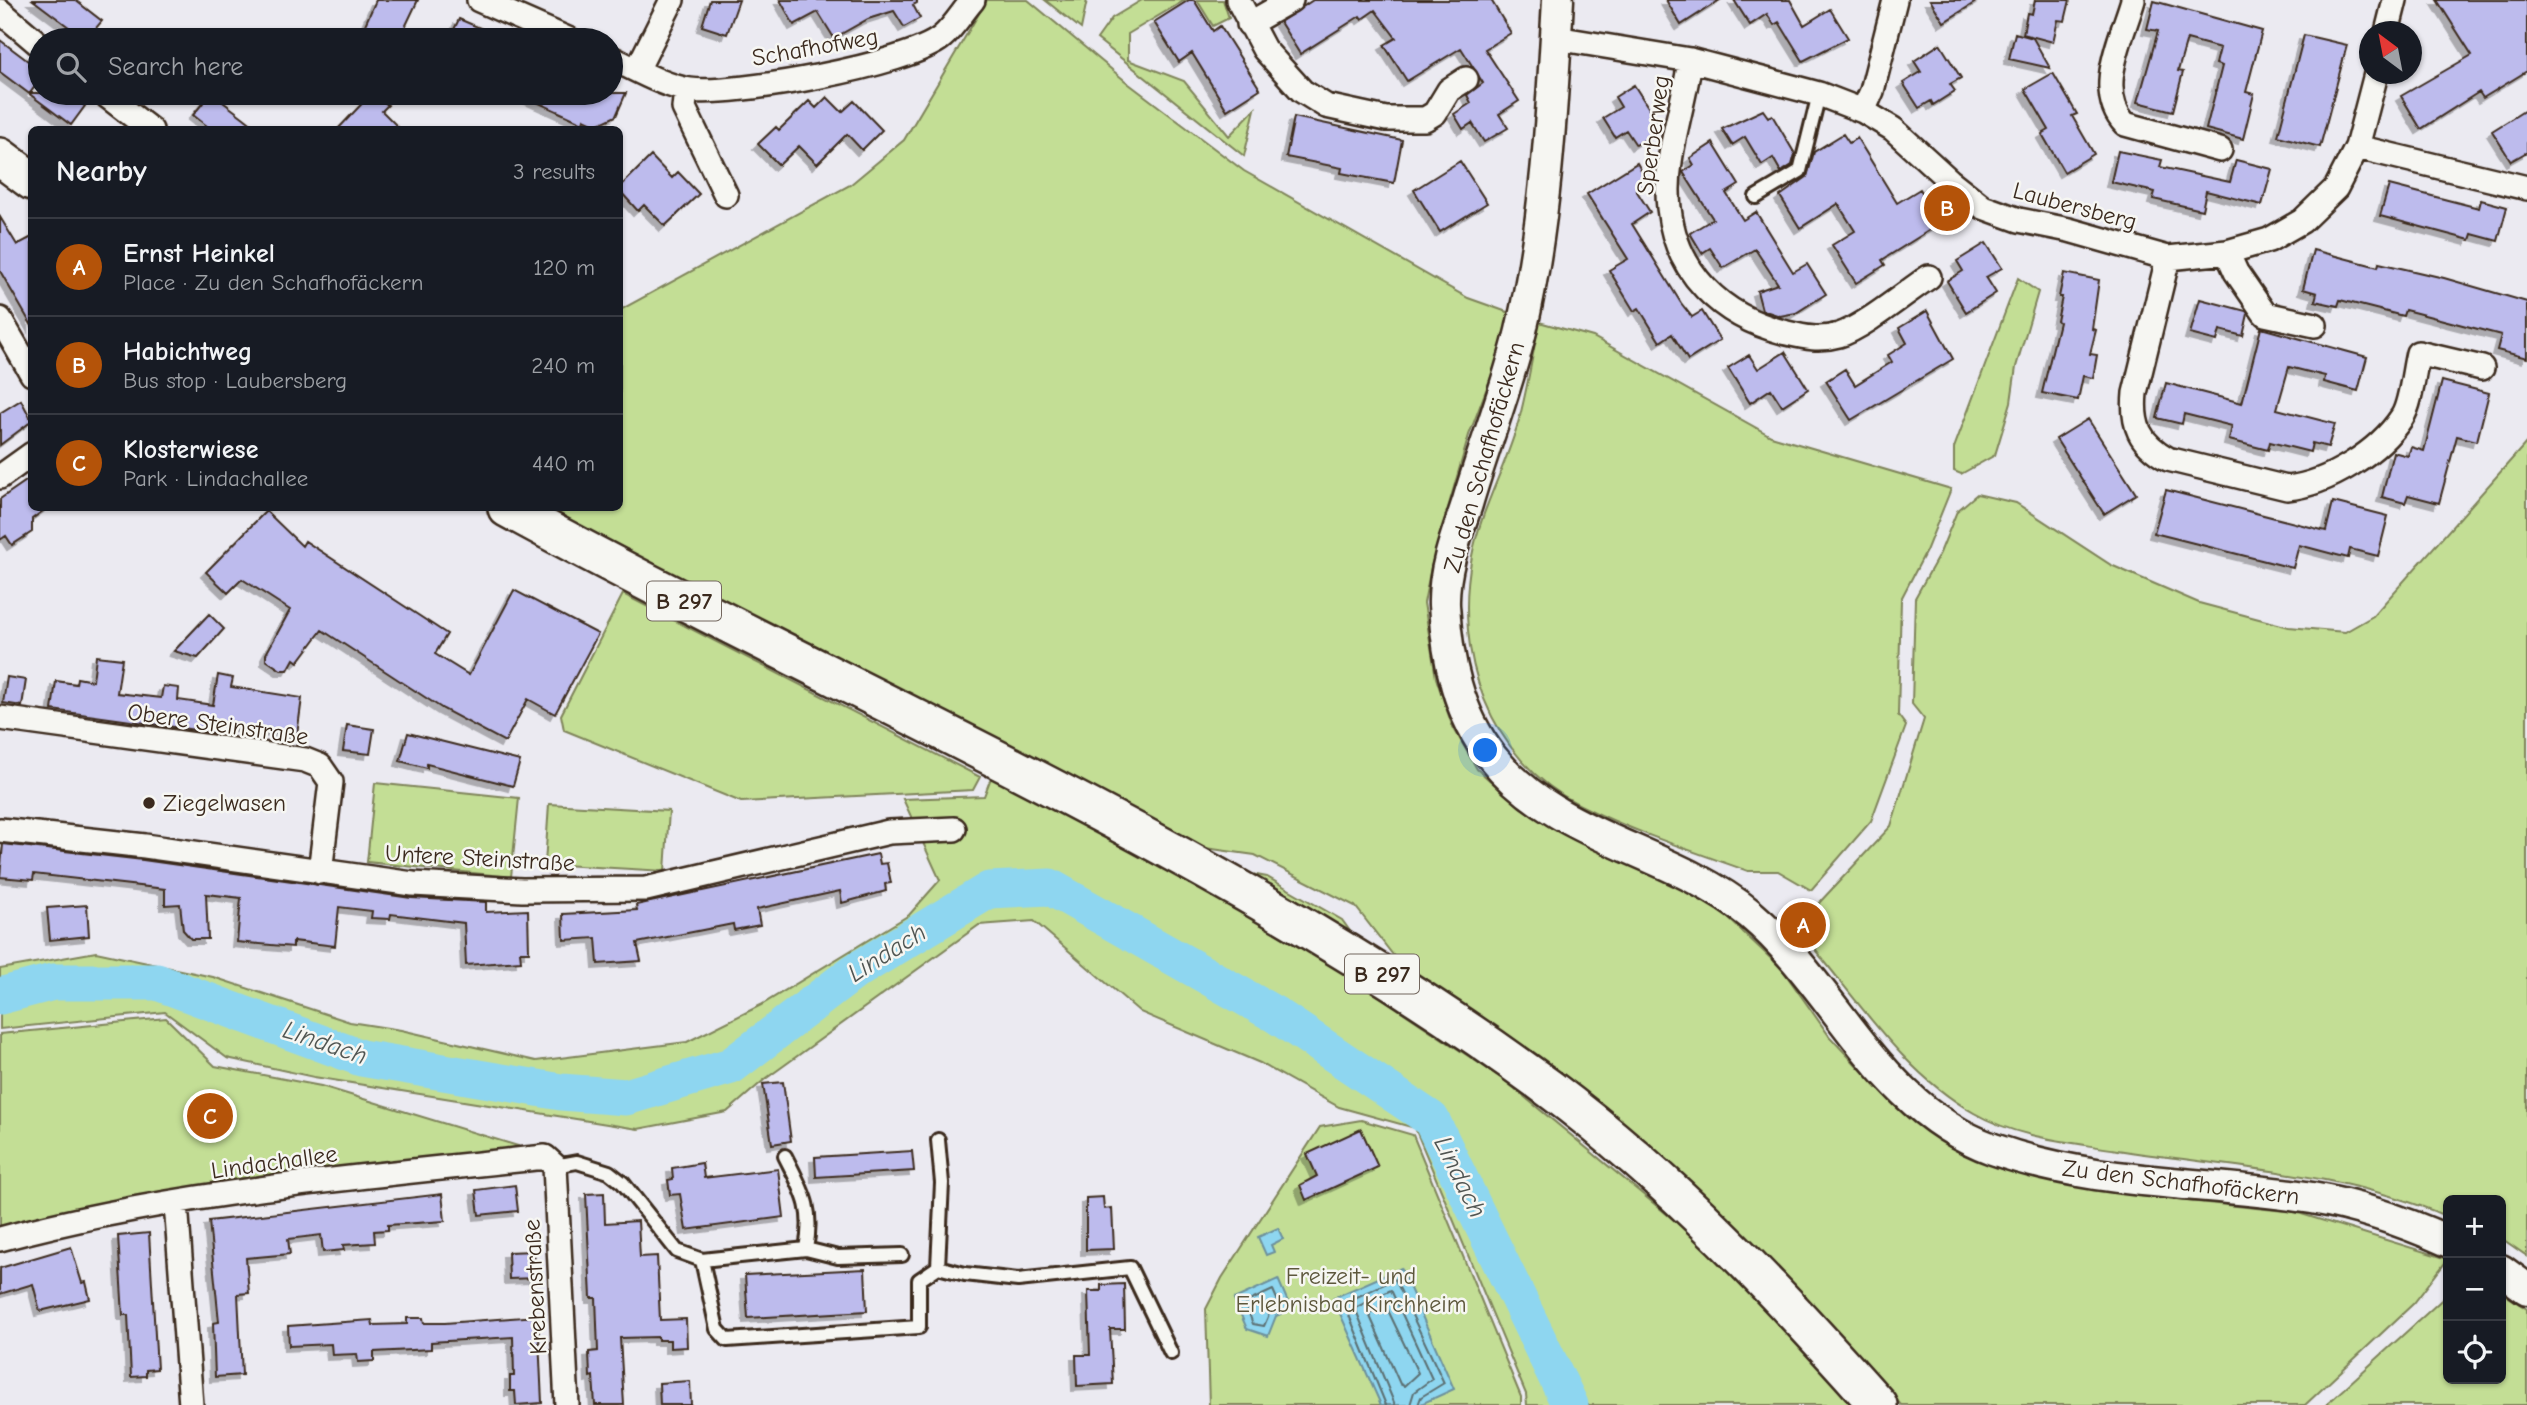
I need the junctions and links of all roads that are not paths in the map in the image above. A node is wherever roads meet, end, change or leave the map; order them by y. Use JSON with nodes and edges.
{"nodes":[{"id":1,"x":479,"y":0,"type":"edge"},
{"id":2,"x":672,"y":0,"type":"edge"},
{"id":3,"x":973,"y":0,"type":"edge"},
{"id":4,"x":1238,"y":0,"type":"edge"},
{"id":5,"x":1291,"y":0,"type":"edge"},
{"id":6,"x":1558,"y":0,"type":"edge"},
{"id":7,"x":1895,"y":0,"type":"edge"},
{"id":8,"x":2133,"y":0,"type":"edge"},
{"id":9,"x":2395,"y":0,"type":"edge"},
{"id":10,"x":0,"y":11,"type":"edge"},
{"id":11,"x":2390,"y":21,"type":"edge"},
{"id":12,"x":1249,"y":24,"type":"junction"},
{"id":13,"x":543,"y":28,"type":"edge"},
{"id":14,"x":28,"y":35,"type":"edge"},
{"id":15,"x":1556,"y":38,"type":"junction"},
{"id":16,"x":1690,"y":60,"type":"junction"},
{"id":17,"x":623,"y":64,"type":"edge"},
{"id":18,"x":637,"y":70,"type":"junction"},
{"id":19,"x":1466,"y":79,"type":"dead end"},
{"id":20,"x":2373,"y":84,"type":"edge"},
{"id":21,"x":686,"y":90,"type":"junction"},
{"id":22,"x":1819,"y":94,"type":"junction"},
{"id":23,"x":119,"y":105,"type":"edge"},
{"id":24,"x":1863,"y":111,"type":"junction"},
{"id":25,"x":146,"y":126,"type":"edge"},
{"id":26,"x":2357,"y":147,"type":"junction"},
{"id":27,"x":2220,"y":150,"type":"dead end"},
{"id":28,"x":0,"y":156,"type":"edge"},
{"id":29,"x":28,"y":178,"type":"edge"},
{"id":30,"x":2527,"y":188,"type":"edge"},
{"id":31,"x":726,"y":195,"type":"dead end"},
{"id":32,"x":1756,"y":197,"type":"dead end"},
{"id":33,"x":2227,"y":252,"type":"junction"},
{"id":34,"x":2168,"y":258,"type":"junction"},
{"id":35,"x":1929,"y":277,"type":"dead end"},
{"id":36,"x":0,"y":319,"type":"edge"},
{"id":37,"x":2315,"y":325,"type":"dead end"},
{"id":38,"x":28,"y":367,"type":"edge"},
{"id":39,"x":2482,"y":368,"type":"dead end"},
{"id":40,"x":28,"y":457,"type":"edge"},
{"id":41,"x":0,"y":477,"type":"edge"},
{"id":42,"x":513,"y":511,"type":"edge"},
{"id":43,"x":0,"y":719,"type":"edge"},
{"id":44,"x":954,"y":829,"type":"dead end"},
{"id":45,"x":0,"y":830,"type":"edge"},
{"id":46,"x":320,"y":872,"type":"junction"},
{"id":47,"x":938,"y":1140,"type":"dead end"},
{"id":48,"x":785,"y":1156,"type":"dead end"},
{"id":49,"x":555,"y":1166,"type":"junction"},
{"id":50,"x":176,"y":1203,"type":"junction"},
{"id":51,"x":0,"y":1239,"type":"edge"},
{"id":52,"x":2443,"y":1239,"type":"edge"},
{"id":53,"x":806,"y":1249,"type":"junction"},
{"id":54,"x":902,"y":1255,"type":"dead end"},
{"id":55,"x":702,"y":1260,"type":"junction"},
{"id":56,"x":937,"y":1267,"type":"junction"},
{"id":57,"x":2506,"y":1274,"type":"edge"},
{"id":58,"x":2527,"y":1289,"type":"edge"},
{"id":59,"x":1171,"y":1353,"type":"dead end"},
{"id":60,"x":191,"y":1405,"type":"edge"},
{"id":61,"x":567,"y":1405,"type":"edge"},
{"id":62,"x":1878,"y":1405,"type":"edge"}],
"edges":[{"from":1,"to":13,"type":"street"},
{"from":2,"to":18,"type":"street"},
{"from":3,"to":21,"type":"street","name":"Schafhofweg"},
{"from":4,"to":12,"type":"street"},
{"from":5,"to":12,"type":"street"},
{"from":6,"to":15,"type":"street","name":"Zu den Schafhofäckern"},
{"from":7,"to":24,"type":"street"},
{"from":8,"to":27,"type":"street"},
{"from":9,"to":11,"type":"street"},
{"from":10,"to":14,"type":"street"},
{"from":12,"to":19,"type":"street"},
{"from":15,"to":16,"type":"street","name":"Laubersberg"},
{"from":15,"to":52,"type":"street","name":"Zu den Schafhofäckern"},
{"from":16,"to":22,"type":"street","name":"Laubersberg"},
{"from":16,"to":35,"type":"street","name":"Sperberweg"},
{"from":17,"to":18,"type":"street","name":"Schafhofweg"},
{"from":18,"to":21,"type":"street","name":"Schafhofweg"},
{"from":20,"to":26,"type":"street","name":"Laubersberg"},
{"from":21,"to":31,"type":"street"},
{"from":22,"to":24,"type":"street","name":"Laubersberg"},
{"from":22,"to":32,"type":"lane"},
{"from":23,"to":25,"type":"street"},
{"from":24,"to":34,"type":"street","name":"Laubersberg"},
{"from":26,"to":30,"type":"street"},
{"from":26,"to":33,"type":"street","name":"Laubersberg"},
{"from":28,"to":29,"type":"main road"},
{"from":33,"to":34,"type":"street","name":"Laubersberg"},
{"from":33,"to":37,"type":"street"},
{"from":34,"to":39,"type":"street"},
{"from":36,"to":38,"type":"street"},
{"from":40,"to":41,"type":"street"},
{"from":42,"to":62,"type":"main road","number":"B 297"},
{"from":43,"to":46,"type":"street","name":"Obere Steinstraße"},
{"from":44,"to":46,"type":"street","name":"Untere Steinstraße"},
{"from":45,"to":46,"type":"street","name":"Untere Steinstraße"},
{"from":47,"to":56,"type":"lane"},
{"from":48,"to":53,"type":"lane"},
{"from":49,"to":50,"type":"street","name":"Lindachallee"},
{"from":49,"to":55,"type":"lane"},
{"from":49,"to":61,"type":"street","name":"Krebenstraße"},
{"from":50,"to":51,"type":"street","name":"Lindachallee"},
{"from":50,"to":60,"type":"street"},
{"from":53,"to":54,"type":"lane"},
{"from":53,"to":55,"type":"lane"},
{"from":55,"to":56,"type":"lane"},
{"from":56,"to":59,"type":"lane"},
{"from":57,"to":58,"type":"street"}]}
